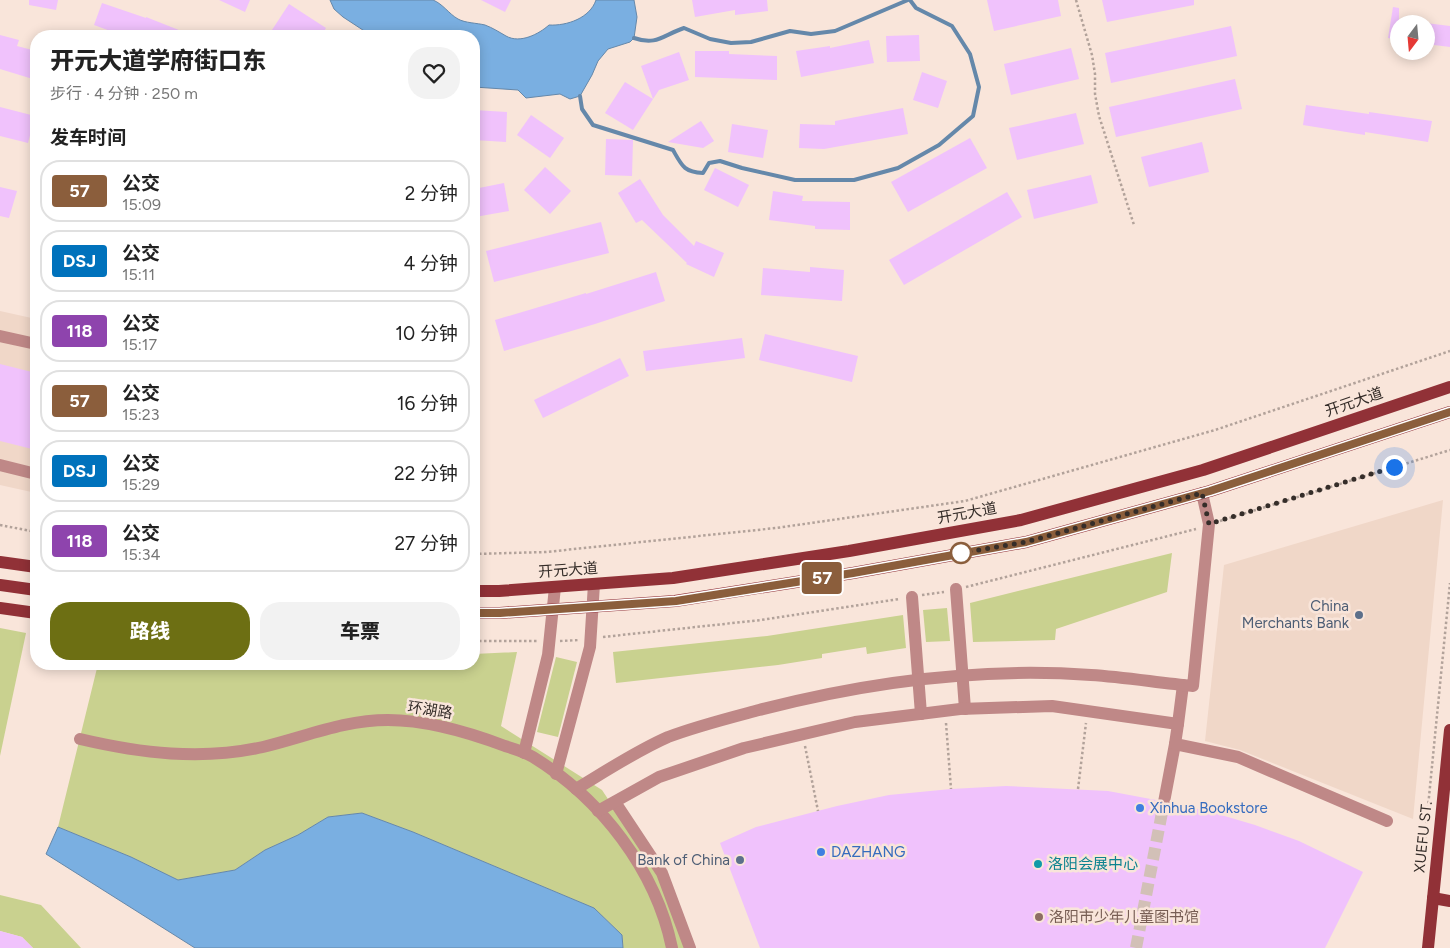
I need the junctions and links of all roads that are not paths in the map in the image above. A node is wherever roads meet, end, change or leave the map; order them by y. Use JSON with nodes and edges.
{"nodes":[{"id":1,"x":0,"y":336,"type":"edge"},
{"id":2,"x":30,"y":343,"type":"edge"},
{"id":3,"x":1450,"y":387,"type":"edge"},
{"id":4,"x":1450,"y":412,"type":"edge"},
{"id":5,"x":0,"y":465,"type":"edge"},
{"id":6,"x":30,"y":472,"type":"edge"},
{"id":7,"x":1202,"y":493,"type":"junction"},
{"id":8,"x":0,"y":562,"type":"edge"},
{"id":9,"x":30,"y":567,"type":"edge"},
{"id":10,"x":594,"y":584,"type":"junction"},
{"id":11,"x":0,"y":585,"type":"edge"},
{"id":12,"x":555,"y":587,"type":"junction"},
{"id":13,"x":30,"y":589,"type":"edge"},
{"id":14,"x":956,"y":589,"type":"road end"},
{"id":15,"x":480,"y":591,"type":"edge"},
{"id":16,"x":912,"y":597,"type":"road end"},
{"id":17,"x":593,"y":606,"type":"junction"},
{"id":18,"x":0,"y":608,"type":"edge"},
{"id":19,"x":553,"y":609,"type":"junction"},
{"id":20,"x":30,"y":612,"type":"edge"},
{"id":21,"x":480,"y":613,"type":"edge"},
{"id":22,"x":962,"y":676,"type":"junction"},
{"id":23,"x":918,"y":679,"type":"junction"},
{"id":24,"x":1183,"y":685,"type":"junction"},
{"id":25,"x":965,"y":709,"type":"junction"},
{"id":26,"x":921,"y":714,"type":"junction"},
{"id":27,"x":1178,"y":724,"type":"junction"},
{"id":28,"x":1450,"y":730,"type":"edge"},
{"id":29,"x":80,"y":739,"type":"dead end"},
{"id":30,"x":1176,"y":744,"type":"junction"},
{"id":31,"x":524,"y":753,"type":"junction"},
{"id":32,"x":556,"y":774,"type":"junction"},
{"id":33,"x":576,"y":789,"type":"junction"},
{"id":34,"x":615,"y":802,"type":"junction"},
{"id":35,"x":1164,"y":802,"type":"tunnel mouth"},
{"id":36,"x":598,"y":811,"type":"junction"},
{"id":37,"x":1387,"y":820,"type":"dead end"},
{"id":38,"x":1433,"y":898,"type":"junction"},
{"id":39,"x":1450,"y":901,"type":"edge"},
{"id":40,"x":672,"y":948,"type":"edge"},
{"id":41,"x":690,"y":948,"type":"edge"},
{"id":42,"x":1428,"y":948,"type":"edge"}],
"edges":[{"from":1,"to":2,"type":"street"},
{"from":3,"to":10,"type":"main road","name":"开元大道"},
{"from":4,"to":7,"type":"main road"},
{"from":5,"to":6,"type":"street"},
{"from":7,"to":17,"type":"main road"},
{"from":7,"to":24,"type":"street"},
{"from":8,"to":9,"type":"main road"},
{"from":10,"to":12,"type":"main road","name":"开元大道"},
{"from":10,"to":17,"type":"street"},
{"from":11,"to":13,"type":"main road"},
{"from":12,"to":15,"type":"main road","name":"开元大道"},
{"from":12,"to":19,"type":"street"},
{"from":14,"to":22,"type":"street"},
{"from":16,"to":23,"type":"street"},
{"from":17,"to":19,"type":"main road"},
{"from":17,"to":32,"type":"street"},
{"from":18,"to":20,"type":"main road"},
{"from":19,"to":21,"type":"main road"},
{"from":19,"to":31,"type":"street"},
{"from":22,"to":23,"type":"street"},
{"from":22,"to":24,"type":"street"},
{"from":22,"to":25,"type":"street"},
{"from":23,"to":26,"type":"street"},
{"from":23,"to":33,"type":"street"},
{"from":24,"to":27,"type":"street"},
{"from":25,"to":26,"type":"street"},
{"from":25,"to":27,"type":"street"},
{"from":26,"to":34,"type":"street"},
{"from":27,"to":30,"type":"street"},
{"from":28,"to":38,"type":"main road","name":"XUEFU ST."},
{"from":29,"to":31,"type":"street","name":"环湖路"},
{"from":30,"to":35,"type":"street"},
{"from":30,"to":37,"type":"street"},
{"from":31,"to":32,"type":"street","name":"环湖路"},
{"from":32,"to":33,"type":"street","name":"环湖路"},
{"from":33,"to":36,"type":"street","name":"环湖路"},
{"from":34,"to":36,"type":"street"},
{"from":34,"to":41,"type":"street"},
{"from":36,"to":40,"type":"street","name":"环湖路"},
{"from":38,"to":39,"type":"main road"},
{"from":38,"to":42,"type":"main road","name":"XUEFU ST."}]}
